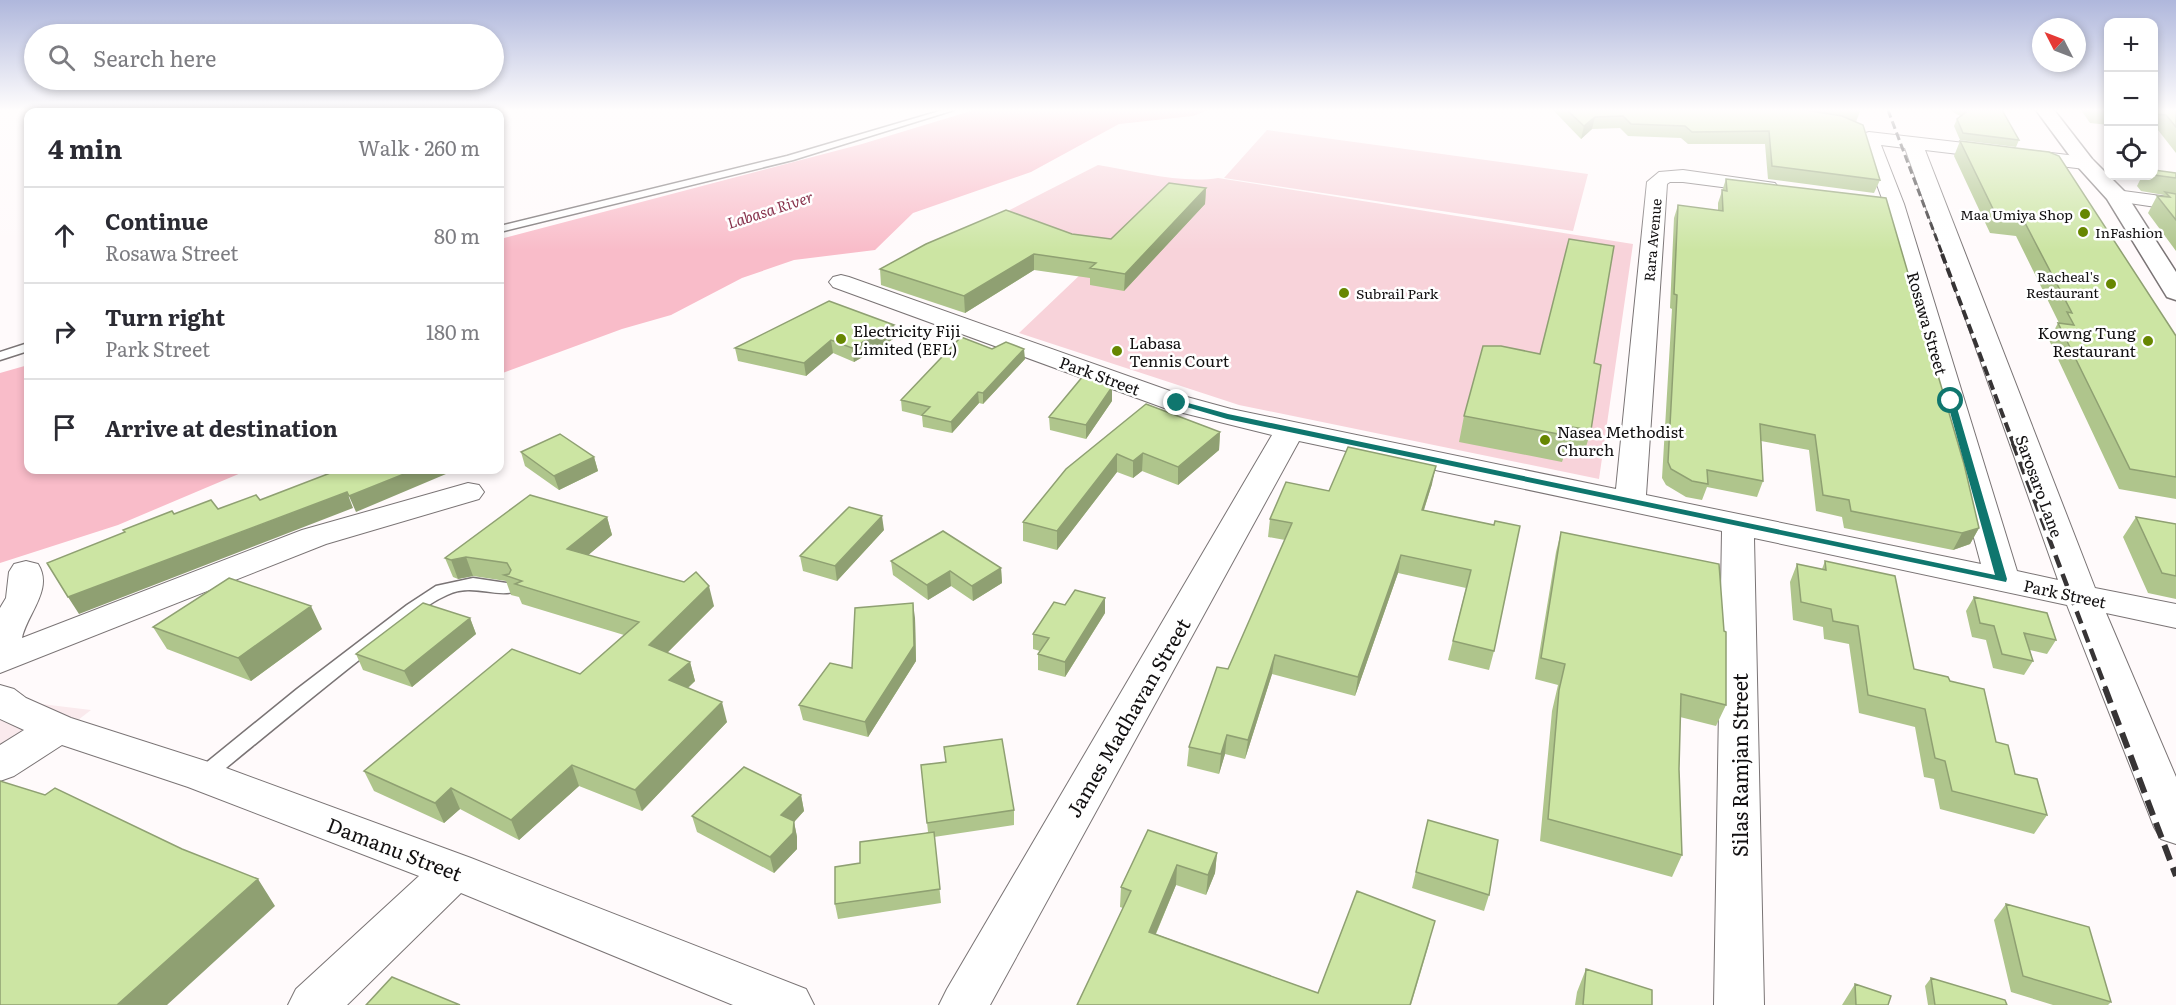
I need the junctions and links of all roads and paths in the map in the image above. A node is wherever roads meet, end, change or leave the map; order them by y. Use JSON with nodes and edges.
{"nodes":[{"id":1,"x":794,"y":157,"type":"edge"},
{"id":2,"x":1871,"y":157,"type":"edge"},
{"id":3,"x":1917,"y":157,"type":"edge"},
{"id":4,"x":2032,"y":157,"type":"edge"},
{"id":5,"x":2080,"y":157,"type":"edge"},
{"id":6,"x":2085,"y":163,"type":"junction"},
{"id":7,"x":1789,"y":190,"type":"edge"},
{"id":8,"x":2116,"y":196,"type":"junction"},
{"id":9,"x":2176,"y":204,"type":"edge"},
{"id":10,"x":504,"y":228,"type":"edge"},
{"id":11,"x":841,"y":282,"type":"dead end"},
{"id":12,"x":2176,"y":292,"type":"edge"},
{"id":13,"x":24,"y":348,"type":"edge"},
{"id":14,"x":0,"y":356,"type":"edge"},
{"id":15,"x":1290,"y":430,"type":"junction"},
{"id":16,"x":468,"y":492,"type":"dead end"},
{"id":17,"x":1630,"y":502,"type":"junction"},
{"id":18,"x":1738,"y":524,"type":"junction"},
{"id":19,"x":26,"y":572,"type":"dead end"},
{"id":20,"x":2002,"y":579,"type":"junction"},
{"id":21,"x":508,"y":588,"type":"edge"},
{"id":22,"x":2081,"y":596,"type":"junction"},
{"id":23,"x":2176,"y":616,"type":"edge"},
{"id":24,"x":0,"y":653,"type":"edge"},
{"id":25,"x":0,"y":660,"type":"edge"},
{"id":26,"x":4,"y":707,"type":"edge"},
{"id":27,"x":57,"y":728,"type":"junction"},
{"id":28,"x":0,"y":765,"type":"edge"},
{"id":29,"x":203,"y":776,"type":"junction"},
{"id":30,"x":2176,"y":827,"type":"edge"},
{"id":31,"x":455,"y":871,"type":"junction"},
{"id":32,"x":313,"y":1005,"type":"edge"},
{"id":33,"x":789,"y":1005,"type":"edge"},
{"id":34,"x":964,"y":1005,"type":"edge"},
{"id":35,"x":1739,"y":1005,"type":"edge"}],
"edges":[{"from":1,"to":10,"type":"lane"},
{"from":2,"to":20,"type":"street","name":"Rosawa Street"},
{"from":3,"to":22,"type":"street","name":"Sarosaro Lane"},
{"from":4,"to":6,"type":"street"},
{"from":5,"to":6,"type":"main road"},
{"from":6,"to":8,"type":"main road"},
{"from":7,"to":17,"type":"street","name":"Rara Avenue"},
{"from":8,"to":9,"type":"street"},
{"from":8,"to":12,"type":"main road"},
{"from":11,"to":15,"type":"street","name":"Park Street"},
{"from":13,"to":14,"type":"lane"},
{"from":15,"to":17,"type":"street","name":"Park Street"},
{"from":15,"to":34,"type":"street","name":"James Madhavan Street"},
{"from":16,"to":25,"type":"street"},
{"from":17,"to":18,"type":"street","name":"Park Street"},
{"from":18,"to":20,"type":"street","name":"Park Street"},
{"from":18,"to":35,"type":"street","name":"Silas Ramjan Street"},
{"from":19,"to":24,"type":"street"},
{"from":20,"to":22,"type":"street","name":"Park Street"},
{"from":21,"to":29,"type":"lane"},
{"from":22,"to":23,"type":"street","name":"Park Street"},
{"from":22,"to":30,"type":"street","name":"Sarosaro Lane"},
{"from":26,"to":27,"type":"street","name":"Damanu Street"},
{"from":27,"to":28,"type":"street"},
{"from":27,"to":29,"type":"street","name":"Damanu Street"},
{"from":29,"to":31,"type":"street","name":"Damanu Street"},
{"from":31,"to":32,"type":"street"},
{"from":31,"to":33,"type":"street","name":"Damanu Street"}]}
